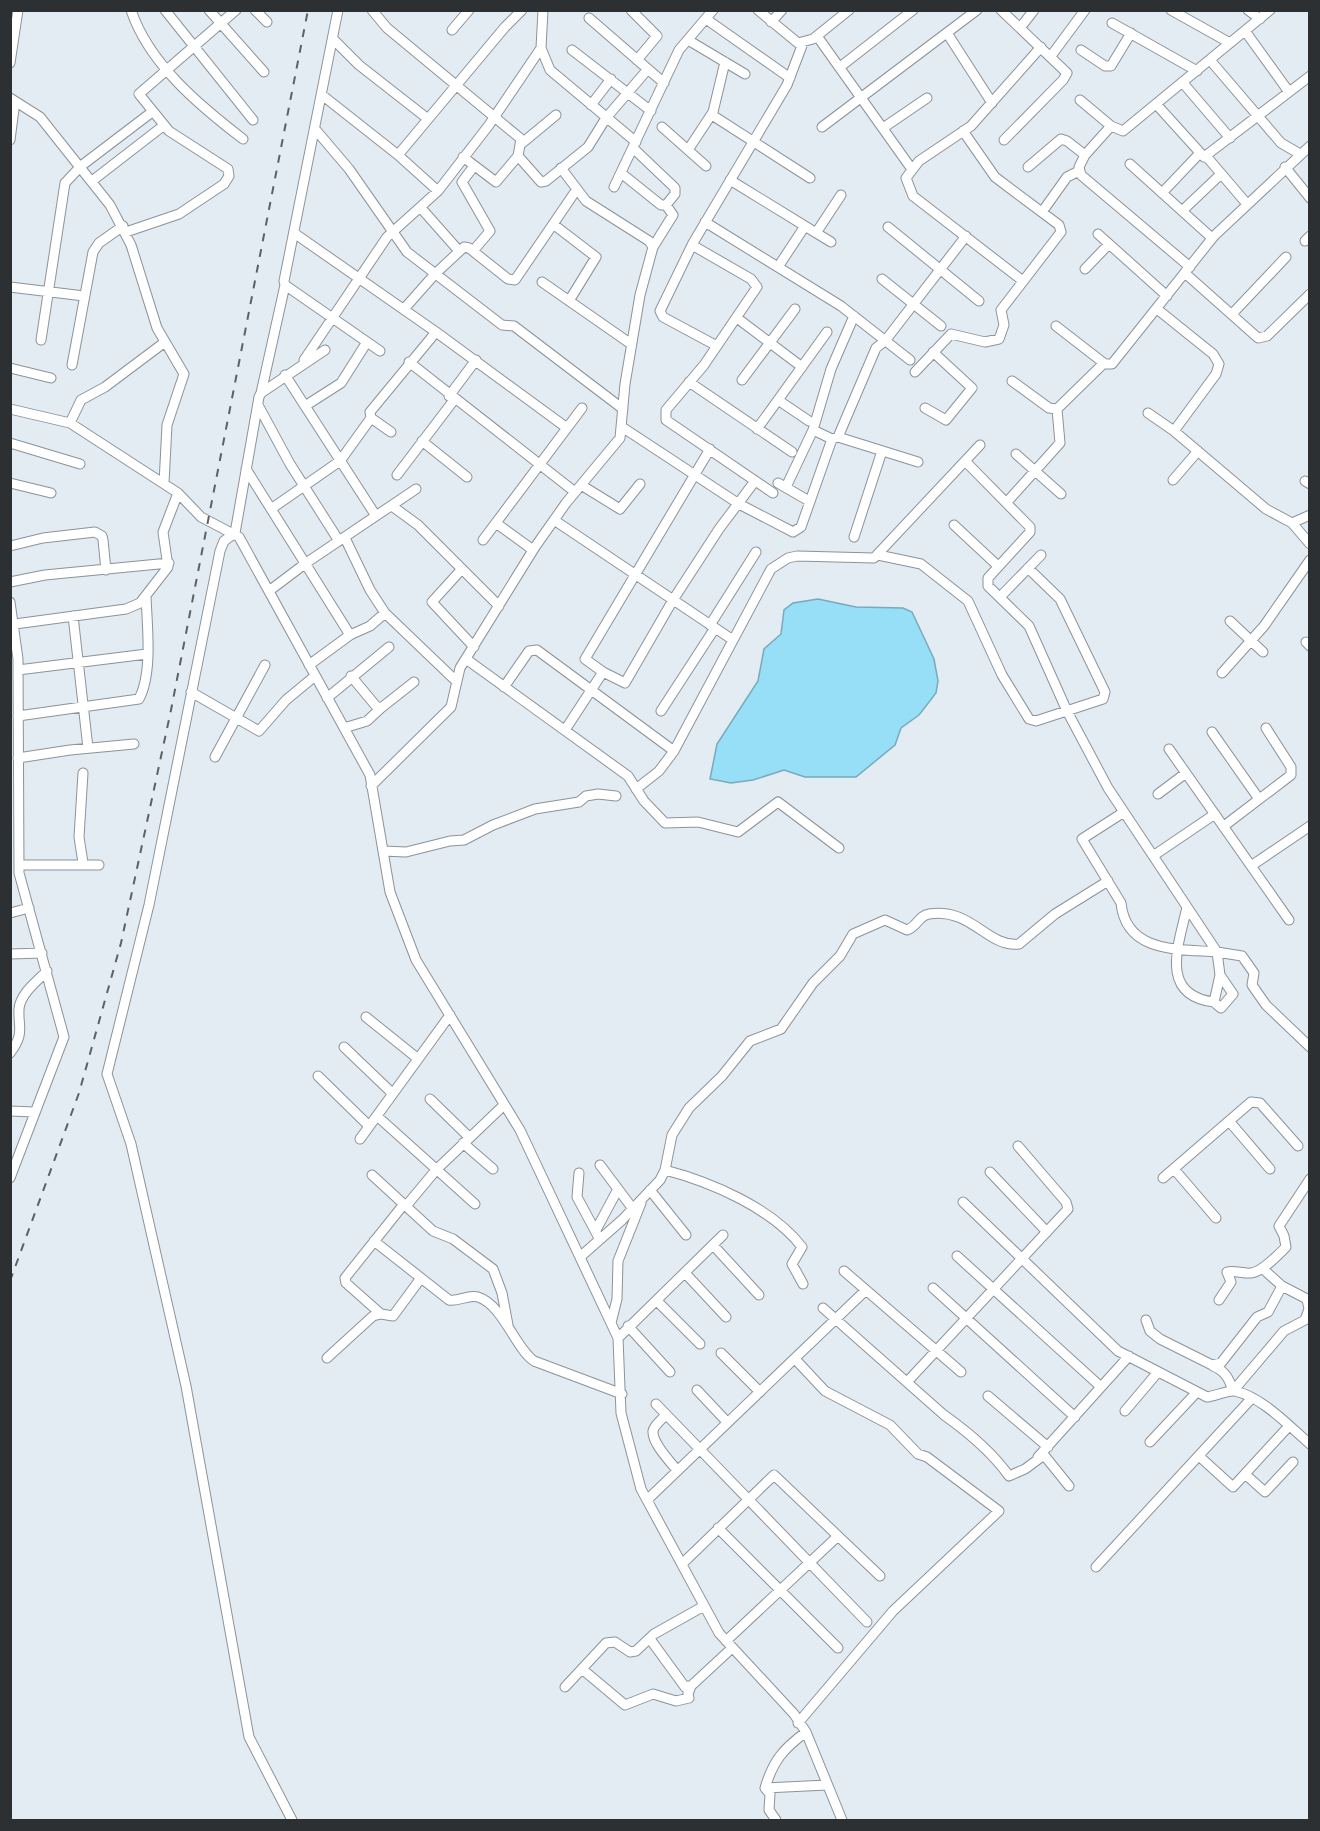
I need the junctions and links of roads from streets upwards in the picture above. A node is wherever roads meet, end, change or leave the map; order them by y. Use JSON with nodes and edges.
{"nodes":[{"id":1,"x":18,"y":10,"type":"edge"},
{"id":2,"x":130,"y":10,"type":"edge"},
{"id":3,"x":165,"y":10,"type":"edge"},
{"id":4,"x":209,"y":10,"type":"edge"},
{"id":5,"x":236,"y":10,"type":"edge"},
{"id":6,"x":255,"y":10,"type":"edge"},
{"id":7,"x":338,"y":10,"type":"edge"},
{"id":8,"x":372,"y":10,"type":"edge"},
{"id":9,"x":469,"y":10,"type":"edge"},
{"id":10,"x":522,"y":10,"type":"edge"},
{"id":11,"x":543,"y":10,"type":"edge"},
{"id":12,"x":631,"y":10,"type":"edge"},
{"id":13,"x":713,"y":10,"type":"edge"},
{"id":14,"x":758,"y":10,"type":"edge"},
{"id":15,"x":782,"y":10,"type":"edge"},
{"id":16,"x":849,"y":10,"type":"edge"},
{"id":17,"x":913,"y":10,"type":"edge"},
{"id":18,"x":977,"y":10,"type":"edge"},
{"id":19,"x":1001,"y":10,"type":"edge"},
{"id":20,"x":1034,"y":10,"type":"edge"},
{"id":21,"x":1085,"y":10,"type":"edge"},
{"id":22,"x":1171,"y":10,"type":"edge"},
{"id":23,"x":1248,"y":10,"type":"edge"},
{"id":24,"x":1270,"y":10,"type":"edge"},
{"id":25,"x":589,"y":18,"type":"dead end"},
{"id":26,"x":706,"y":19,"type":"junction"},
{"id":27,"x":1260,"y":19,"type":"junction"},
{"id":28,"x":267,"y":22,"type":"dead end"},
{"id":29,"x":771,"y":22,"type":"junction"},
{"id":30,"x":1112,"y":23,"type":"dead end"},
{"id":31,"x":222,"y":25,"type":"junction"},
{"id":32,"x":1020,"y":28,"type":"junction"},
{"id":33,"x":452,"y":30,"type":"dead end"},
{"id":34,"x":1245,"y":31,"type":"junction"},
{"id":35,"x":947,"y":33,"type":"junction"},
{"id":36,"x":1131,"y":33,"type":"junction"},
{"id":37,"x":816,"y":36,"type":"junction"},
{"id":38,"x":333,"y":39,"type":"junction"},
{"id":39,"x":688,"y":40,"type":"junction"},
{"id":40,"x":803,"y":43,"type":"junction"},
{"id":41,"x":1230,"y":43,"type":"junction"},
{"id":42,"x":1041,"y":47,"type":"junction"},
{"id":43,"x":541,"y":48,"type":"junction"},
{"id":44,"x":195,"y":49,"type":"junction"},
{"id":45,"x":572,"y":50,"type":"dead end"},
{"id":46,"x":1081,"y":50,"type":"dead end"},
{"id":47,"x":1051,"y":56,"type":"junction"},
{"id":48,"x":637,"y":60,"type":"junction"},
{"id":49,"x":1210,"y":60,"type":"junction"},
{"id":50,"x":725,"y":62,"type":"junction"},
{"id":51,"x":10,"y":63,"type":"edge"},
{"id":52,"x":840,"y":67,"type":"junction"},
{"id":53,"x":648,"y":69,"type":"junction"},
{"id":54,"x":169,"y":71,"type":"junction"},
{"id":55,"x":1197,"y":71,"type":"junction"},
{"id":56,"x":264,"y":72,"type":"dead end"},
{"id":57,"x":745,"y":74,"type":"dead end"},
{"id":58,"x":1310,"y":76,"type":"edge"},
{"id":59,"x":790,"y":78,"type":"junction"},
{"id":60,"x":611,"y":80,"type":"junction"},
{"id":61,"x":664,"y":83,"type":"junction"},
{"id":62,"x":1183,"y":83,"type":"junction"},
{"id":63,"x":457,"y":85,"type":"junction"},
{"id":64,"x":1289,"y":92,"type":"junction"},
{"id":65,"x":629,"y":93,"type":"junction"},
{"id":66,"x":322,"y":95,"type":"junction"},
{"id":67,"x":862,"y":97,"type":"junction"},
{"id":68,"x":11,"y":98,"type":"edge"},
{"id":69,"x":927,"y":98,"type":"dead end"},
{"id":70,"x":1080,"y":100,"type":"dead end"},
{"id":71,"x":992,"y":103,"type":"junction"},
{"id":72,"x":1156,"y":104,"type":"junction"},
{"id":73,"x":591,"y":105,"type":"junction"},
{"id":74,"x":651,"y":111,"type":"junction"},
{"id":75,"x":152,"y":112,"type":"junction"},
{"id":76,"x":556,"y":115,"type":"dead end"},
{"id":77,"x":712,"y":115,"type":"junction"},
{"id":78,"x":494,"y":116,"type":"junction"},
{"id":79,"x":1257,"y":117,"type":"junction"},
{"id":80,"x":606,"y":118,"type":"junction"},
{"id":81,"x":428,"y":119,"type":"junction"},
{"id":82,"x":254,"y":120,"type":"dead end"},
{"id":83,"x":163,"y":126,"type":"junction"},
{"id":84,"x":1111,"y":126,"type":"junction"},
{"id":85,"x":662,"y":127,"type":"dead end"},
{"id":86,"x":822,"y":127,"type":"dead end"},
{"id":87,"x":883,"y":128,"type":"junction"},
{"id":88,"x":315,"y":129,"type":"junction"},
{"id":89,"x":963,"y":131,"type":"junction"},
{"id":90,"x":1230,"y":138,"type":"junction"},
{"id":91,"x":243,"y":139,"type":"dead end"},
{"id":92,"x":10,"y":140,"type":"edge"},
{"id":93,"x":1004,"y":140,"type":"dead end"},
{"id":94,"x":753,"y":141,"type":"junction"},
{"id":95,"x":521,"y":144,"type":"junction"},
{"id":96,"x":635,"y":145,"type":"junction"},
{"id":97,"x":1310,"y":146,"type":"edge"},
{"id":98,"x":688,"y":150,"type":"junction"},
{"id":99,"x":1300,"y":154,"type":"junction"},
{"id":100,"x":398,"y":155,"type":"junction"},
{"id":101,"x":1084,"y":155,"type":"junction"},
{"id":102,"x":1203,"y":155,"type":"junction"},
{"id":103,"x":518,"y":156,"type":"junction"},
{"id":104,"x":463,"y":157,"type":"junction"},
{"id":105,"x":1130,"y":164,"type":"dead end"},
{"id":106,"x":81,"y":166,"type":"junction"},
{"id":107,"x":474,"y":166,"type":"junction"},
{"id":108,"x":706,"y":166,"type":"dead end"},
{"id":109,"x":1028,"y":166,"type":"dead end"},
{"id":110,"x":1285,"y":167,"type":"junction"},
{"id":111,"x":561,"y":168,"type":"junction"},
{"id":112,"x":911,"y":168,"type":"junction"},
{"id":113,"x":1079,"y":171,"type":"junction"},
{"id":114,"x":621,"y":173,"type":"junction"},
{"id":115,"x":1221,"y":174,"type":"junction"},
{"id":116,"x":810,"y":178,"type":"dead end"},
{"id":117,"x":730,"y":180,"type":"junction"},
{"id":118,"x":92,"y":181,"type":"junction"},
{"id":119,"x":614,"y":187,"type":"dead end"},
{"id":120,"x":577,"y":189,"type":"junction"},
{"id":121,"x":438,"y":191,"type":"junction"},
{"id":122,"x":1162,"y":193,"type":"junction"},
{"id":123,"x":841,"y":195,"type":"dead end"},
{"id":124,"x":1310,"y":198,"type":"edge"},
{"id":125,"x":666,"y":204,"type":"junction"},
{"id":126,"x":1247,"y":204,"type":"junction"},
{"id":127,"x":421,"y":208,"type":"junction"},
{"id":128,"x":1182,"y":211,"type":"junction"},
{"id":129,"x":1042,"y":212,"type":"junction"},
{"id":130,"x":705,"y":222,"type":"junction"},
{"id":131,"x":553,"y":224,"type":"junction"},
{"id":132,"x":805,"y":226,"type":"junction"},
{"id":133,"x":888,"y":226,"type":"dead end"},
{"id":134,"x":124,"y":229,"type":"junction"},
{"id":135,"x":394,"y":232,"type":"junction"},
{"id":136,"x":294,"y":233,"type":"junction"},
{"id":137,"x":816,"y":233,"type":"junction"},
{"id":138,"x":1098,"y":234,"type":"dead end"},
{"id":139,"x":966,"y":237,"type":"junction"},
{"id":140,"x":1212,"y":238,"type":"junction"},
{"id":141,"x":831,"y":242,"type":"dead end"},
{"id":142,"x":1109,"y":244,"type":"junction"},
{"id":143,"x":692,"y":245,"type":"junction"},
{"id":144,"x":653,"y":247,"type":"junction"},
{"id":145,"x":459,"y":251,"type":"junction"},
{"id":146,"x":473,"y":251,"type":"junction"},
{"id":147,"x":1286,"y":257,"type":"dead end"},
{"id":148,"x":778,"y":267,"type":"junction"},
{"id":149,"x":943,"y":269,"type":"junction"},
{"id":150,"x":1084,"y":269,"type":"dead end"},
{"id":151,"x":1188,"y":271,"type":"junction"},
{"id":152,"x":435,"y":274,"type":"junction"},
{"id":153,"x":361,"y":279,"type":"junction"},
{"id":154,"x":882,"y":279,"type":"dead end"},
{"id":155,"x":1023,"y":281,"type":"junction"},
{"id":156,"x":542,"y":282,"type":"dead end"},
{"id":157,"x":285,"y":285,"type":"junction"},
{"id":158,"x":10,"y":287,"type":"edge"},
{"id":159,"x":48,"y":292,"type":"junction"},
{"id":160,"x":1310,"y":294,"type":"edge"},
{"id":161,"x":84,"y":296,"type":"junction"},
{"id":162,"x":1167,"y":296,"type":"junction"},
{"id":163,"x":569,"y":301,"type":"junction"},
{"id":164,"x":979,"y":301,"type":"dead end"},
{"id":165,"x":913,"y":304,"type":"junction"},
{"id":166,"x":405,"y":309,"type":"junction"},
{"id":167,"x":795,"y":309,"type":"dead end"},
{"id":168,"x":1156,"y":309,"type":"junction"},
{"id":169,"x":1233,"y":313,"type":"junction"},
{"id":170,"x":854,"y":315,"type":"junction"},
{"id":171,"x":737,"y":318,"type":"junction"},
{"id":172,"x":333,"y":319,"type":"junction"},
{"id":173,"x":941,"y":326,"type":"dead end"},
{"id":174,"x":1056,"y":326,"type":"dead end"},
{"id":175,"x":436,"y":332,"type":"junction"},
{"id":176,"x":827,"y":332,"type":"dead end"},
{"id":177,"x":41,"y":340,"type":"dead end"},
{"id":178,"x":885,"y":341,"type":"junction"},
{"id":179,"x":165,"y":342,"type":"junction"},
{"id":180,"x":367,"y":342,"type":"junction"},
{"id":181,"x":769,"y":342,"type":"junction"},
{"id":182,"x":631,"y":344,"type":"junction"},
{"id":183,"x":717,"y":346,"type":"junction"},
{"id":184,"x":325,"y":350,"type":"dead end"},
{"id":185,"x":380,"y":351,"type":"dead end"},
{"id":186,"x":933,"y":352,"type":"junction"},
{"id":187,"x":476,"y":360,"type":"junction"},
{"id":188,"x":910,"y":360,"type":"dead end"},
{"id":189,"x":409,"y":362,"type":"junction"},
{"id":190,"x":1104,"y":363,"type":"junction"},
{"id":191,"x":72,"y":365,"type":"dead end"},
{"id":192,"x":300,"y":366,"type":"junction"},
{"id":193,"x":802,"y":367,"type":"junction"},
{"id":194,"x":10,"y":368,"type":"edge"},
{"id":195,"x":915,"y":372,"type":"dead end"},
{"id":196,"x":285,"y":375,"type":"junction"},
{"id":197,"x":51,"y":378,"type":"dead end"},
{"id":198,"x":742,"y":380,"type":"dead end"},
{"id":199,"x":1012,"y":381,"type":"dead end"},
{"id":200,"x":689,"y":382,"type":"junction"},
{"id":201,"x":261,"y":393,"type":"junction"},
{"id":202,"x":452,"y":398,"type":"junction"},
{"id":203,"x":777,"y":400,"type":"junction"},
{"id":204,"x":258,"y":405,"type":"junction"},
{"id":205,"x":305,"y":405,"type":"junction"},
{"id":206,"x":582,"y":408,"type":"dead end"},
{"id":207,"x":925,"y":408,"type":"dead end"},
{"id":208,"x":623,"y":409,"type":"junction"},
{"id":209,"x":1057,"y":409,"type":"junction"},
{"id":210,"x":10,"y":410,"type":"edge"},
{"id":211,"x":1148,"y":413,"type":"dead end"},
{"id":212,"x":371,"y":418,"type":"junction"},
{"id":213,"x":70,"y":423,"type":"junction"},
{"id":214,"x":811,"y":426,"type":"junction"},
{"id":215,"x":622,"y":427,"type":"junction"},
{"id":216,"x":567,"y":428,"type":"junction"},
{"id":217,"x":757,"y":429,"type":"junction"},
{"id":218,"x":1174,"y":431,"type":"junction"},
{"id":219,"x":391,"y":432,"type":"dead end"},
{"id":220,"x":835,"y":438,"type":"junction"},
{"id":221,"x":422,"y":441,"type":"junction"},
{"id":222,"x":10,"y":444,"type":"edge"},
{"id":223,"x":980,"y":445,"type":"dead end"},
{"id":224,"x":710,"y":449,"type":"junction"},
{"id":225,"x":882,"y":451,"type":"junction"},
{"id":226,"x":1198,"y":451,"type":"junction"},
{"id":227,"x":792,"y":452,"type":"dead end"},
{"id":228,"x":1016,"y":454,"type":"dead end"},
{"id":229,"x":340,"y":461,"type":"junction"},
{"id":230,"x":965,"y":461,"type":"junction"},
{"id":231,"x":918,"y":462,"type":"dead end"},
{"id":232,"x":80,"y":464,"type":"dead end"},
{"id":233,"x":540,"y":466,"type":"junction"},
{"id":234,"x":246,"y":469,"type":"junction"},
{"id":235,"x":1035,"y":471,"type":"junction"},
{"id":236,"x":696,"y":474,"type":"junction"},
{"id":237,"x":397,"y":475,"type":"dead end"},
{"id":238,"x":467,"y":477,"type":"dead end"},
{"id":239,"x":1173,"y":480,"type":"dead end"},
{"id":240,"x":755,"y":481,"type":"junction"},
{"id":241,"x":10,"y":483,"type":"edge"},
{"id":242,"x":164,"y":483,"type":"junction"},
{"id":243,"x":640,"y":484,"type":"dead end"},
{"id":244,"x":304,"y":485,"type":"junction"},
{"id":245,"x":416,"y":489,"type":"dead end"},
{"id":246,"x":578,"y":489,"type":"junction"},
{"id":247,"x":51,"y":492,"type":"dead end"},
{"id":248,"x":178,"y":493,"type":"junction"},
{"id":249,"x":773,"y":493,"type":"dead end"},
{"id":250,"x":1061,"y":494,"type":"dead end"},
{"id":251,"x":809,"y":501,"type":"junction"},
{"id":252,"x":1007,"y":502,"type":"junction"},
{"id":253,"x":739,"y":504,"type":"junction"},
{"id":254,"x":392,"y":506,"type":"junction"},
{"id":255,"x":271,"y":508,"type":"junction"},
{"id":256,"x":1310,"y":515,"type":"edge"},
{"id":257,"x":376,"y":516,"type":"junction"},
{"id":258,"x":554,"y":520,"type":"junction"},
{"id":259,"x":496,"y":523,"type":"junction"},
{"id":260,"x":1292,"y":523,"type":"junction"},
{"id":261,"x":954,"y":525,"type":"dead end"},
{"id":262,"x":235,"y":533,"type":"junction"},
{"id":263,"x":854,"y":537,"type":"dead end"},
{"id":264,"x":342,"y":539,"type":"junction"},
{"id":265,"x":483,"y":540,"type":"dead end"},
{"id":266,"x":1310,"y":544,"type":"edge"},
{"id":267,"x":10,"y":546,"type":"edge"},
{"id":268,"x":533,"y":550,"type":"junction"},
{"id":269,"x":756,"y":552,"type":"dead end"},
{"id":270,"x":878,"y":555,"type":"junction"},
{"id":271,"x":1041,"y":555,"type":"dead end"},
{"id":272,"x":1310,"y":560,"type":"edge"},
{"id":273,"x":169,"y":563,"type":"junction"},
{"id":274,"x":306,"y":563,"type":"junction"},
{"id":275,"x":998,"y":566,"type":"junction"},
{"id":276,"x":1028,"y":568,"type":"junction"},
{"id":277,"x":106,"y":570,"type":"junction"},
{"id":278,"x":461,"y":570,"type":"junction"},
{"id":279,"x":636,"y":575,"type":"junction"},
{"id":280,"x":10,"y":582,"type":"edge"},
{"id":281,"x":269,"y":591,"type":"junction"},
{"id":282,"x":146,"y":596,"type":"junction"},
{"id":283,"x":1000,"y":597,"type":"junction"},
{"id":284,"x":673,"y":600,"type":"junction"},
{"id":285,"x":10,"y":602,"type":"edge"},
{"id":286,"x":499,"y":606,"type":"junction"},
{"id":287,"x":385,"y":613,"type":"junction"},
{"id":288,"x":73,"y":615,"type":"junction"},
{"id":289,"x":1230,"y":621,"type":"dead end"},
{"id":290,"x":713,"y":626,"type":"junction"},
{"id":291,"x":14,"y":630,"type":"edge"},
{"id":292,"x":350,"y":634,"type":"junction"},
{"id":293,"x":733,"y":640,"type":"junction"},
{"id":294,"x":1252,"y":641,"type":"junction"},
{"id":295,"x":474,"y":646,"type":"junction"},
{"id":296,"x":389,"y":647,"type":"dead end"},
{"id":297,"x":1263,"y":652,"type":"dead end"},
{"id":298,"x":147,"y":654,"type":"junction"},
{"id":299,"x":466,"y":659,"type":"junction"},
{"id":300,"x":79,"y":663,"type":"junction"},
{"id":301,"x":265,"y":665,"type":"dead end"},
{"id":302,"x":309,"y":665,"type":"junction"},
{"id":303,"x":18,"y":670,"type":"junction"},
{"id":304,"x":603,"y":672,"type":"junction"},
{"id":305,"x":1222,"y":673,"type":"dead end"},
{"id":306,"x":315,"y":676,"type":"junction"},
{"id":307,"x":351,"y":676,"type":"junction"},
{"id":308,"x":456,"y":681,"type":"junction"},
{"id":309,"x":414,"y":682,"type":"dead end"},
{"id":310,"x":504,"y":687,"type":"junction"},
{"id":311,"x":16,"y":692,"type":"edge"},
{"id":312,"x":191,"y":692,"type":"junction"},
{"id":313,"x":591,"y":692,"type":"junction"},
{"id":314,"x":327,"y":698,"type":"junction"},
{"id":315,"x":10,"y":708,"type":"edge"},
{"id":316,"x":85,"y":708,"type":"junction"},
{"id":317,"x":381,"y":708,"type":"junction"},
{"id":318,"x":661,"y":711,"type":"dead end"},
{"id":319,"x":1067,"y":711,"type":"junction"},
{"id":320,"x":18,"y":716,"type":"junction"},
{"id":321,"x":236,"y":717,"type":"junction"},
{"id":322,"x":344,"y":728,"type":"junction"},
{"id":323,"x":1266,"y":728,"type":"dead end"},
{"id":324,"x":565,"y":730,"type":"junction"},
{"id":325,"x":1212,"y":732,"type":"dead end"},
{"id":326,"x":134,"y":744,"type":"dead end"},
{"id":327,"x":88,"y":748,"type":"junction"},
{"id":328,"x":1169,"y":748,"type":"dead end"},
{"id":329,"x":674,"y":751,"type":"junction"},
{"id":330,"x":215,"y":757,"type":"dead end"},
{"id":331,"x":18,"y":758,"type":"junction"},
{"id":332,"x":83,"y":773,"type":"dead end"},
{"id":333,"x":1186,"y":773,"type":"junction"},
{"id":334,"x":371,"y":786,"type":"junction"},
{"id":335,"x":636,"y":789,"type":"junction"},
{"id":336,"x":1158,"y":794,"type":"dead end"},
{"id":337,"x":616,"y":796,"type":"dead end"},
{"id":338,"x":1259,"y":799,"type":"junction"},
{"id":339,"x":1124,"y":812,"type":"junction"},
{"id":340,"x":1215,"y":814,"type":"junction"},
{"id":341,"x":15,"y":825,"type":"edge"},
{"id":342,"x":1224,"y":826,"type":"junction"},
{"id":343,"x":1310,"y":826,"type":"edge"},
{"id":344,"x":15,"y":845,"type":"edge"},
{"id":345,"x":839,"y":848,"type":"dead end"},
{"id":346,"x":383,"y":850,"type":"junction"},
{"id":347,"x":1153,"y":856,"type":"junction"},
{"id":348,"x":83,"y":863,"type":"junction"},
{"id":349,"x":19,"y":865,"type":"junction"},
{"id":350,"x":99,"y":865,"type":"dead end"},
{"id":351,"x":1251,"y":866,"type":"junction"},
{"id":352,"x":1108,"y":881,"type":"junction"},
{"id":353,"x":1187,"y":907,"type":"junction"},
{"id":354,"x":29,"y":908,"type":"junction"},
{"id":355,"x":10,"y":913,"type":"edge"},
{"id":356,"x":1289,"y":920,"type":"dead end"},
{"id":357,"x":1178,"y":949,"type":"junction"},
{"id":358,"x":1217,"y":952,"type":"junction"},
{"id":359,"x":10,"y":954,"type":"edge"},
{"id":360,"x":42,"y":954,"type":"junction"},
{"id":361,"x":46,"y":971,"type":"junction"},
{"id":362,"x":1220,"y":975,"type":"junction"},
{"id":363,"x":1214,"y":1002,"type":"junction"},
{"id":364,"x":450,"y":1015,"type":"junction"},
{"id":365,"x":366,"y":1017,"type":"dead end"},
{"id":366,"x":344,"y":1047,"type":"dead end"},
{"id":367,"x":1310,"y":1047,"type":"edge"},
{"id":368,"x":10,"y":1053,"type":"edge"},
{"id":369,"x":417,"y":1058,"type":"junction"},
{"id":370,"x":318,"y":1076,"type":"dead end"},
{"id":371,"x":392,"y":1093,"type":"junction"},
{"id":372,"x":430,"y":1098,"type":"dead end"},
{"id":373,"x":504,"y":1105,"type":"junction"},
{"id":374,"x":10,"y":1111,"type":"edge"},
{"id":375,"x":34,"y":1112,"type":"junction"},
{"id":376,"x":377,"y":1116,"type":"junction"},
{"id":377,"x":1229,"y":1121,"type":"junction"},
{"id":378,"x":369,"y":1126,"type":"junction"},
{"id":379,"x":360,"y":1139,"type":"dead end"},
{"id":380,"x":466,"y":1140,"type":"junction"},
{"id":381,"x":1018,"y":1146,"type":"dead end"},
{"id":382,"x":1298,"y":1146,"type":"dead end"},
{"id":383,"x":600,"y":1165,"type":"dead end"},
{"id":384,"x":1270,"y":1168,"type":"dead end"},
{"id":385,"x":493,"y":1169,"type":"dead end"},
{"id":386,"x":1174,"y":1169,"type":"junction"},
{"id":387,"x":436,"y":1170,"type":"junction"},
{"id":388,"x":665,"y":1170,"type":"junction"},
{"id":389,"x":990,"y":1172,"type":"dead end"},
{"id":390,"x":579,"y":1173,"type":"dead end"},
{"id":391,"x":372,"y":1175,"type":"dead end"},
{"id":392,"x":10,"y":1178,"type":"edge"},
{"id":393,"x":1163,"y":1178,"type":"dead end"},
{"id":394,"x":1310,"y":1179,"type":"edge"},
{"id":395,"x":618,"y":1189,"type":"junction"},
{"id":396,"x":650,"y":1190,"type":"junction"},
{"id":397,"x":643,"y":1198,"type":"junction"},
{"id":398,"x":963,"y":1202,"type":"dead end"},
{"id":399,"x":475,"y":1204,"type":"dead end"},
{"id":400,"x":405,"y":1205,"type":"junction"},
{"id":401,"x":633,"y":1209,"type":"junction"},
{"id":402,"x":1216,"y":1218,"type":"dead end"},
{"id":403,"x":1047,"y":1232,"type":"junction"},
{"id":404,"x":598,"y":1234,"type":"junction"},
{"id":405,"x":686,"y":1235,"type":"dead end"},
{"id":406,"x":723,"y":1235,"type":"dead end"},
{"id":407,"x":374,"y":1241,"type":"junction"},
{"id":408,"x":712,"y":1245,"type":"junction"},
{"id":409,"x":957,"y":1256,"type":"dead end"},
{"id":410,"x":580,"y":1257,"type":"junction"},
{"id":411,"x":1021,"y":1258,"type":"junction"},
{"id":412,"x":1263,"y":1269,"type":"junction"},
{"id":413,"x":844,"y":1271,"type":"dead end"},
{"id":414,"x":685,"y":1273,"type":"junction"},
{"id":415,"x":421,"y":1278,"type":"junction"},
{"id":416,"x":802,"y":1284,"type":"dead end"},
{"id":417,"x":1282,"y":1286,"type":"junction"},
{"id":418,"x":933,"y":1288,"type":"dead end"},
{"id":419,"x":993,"y":1288,"type":"junction"},
{"id":420,"x":866,"y":1290,"type":"junction"},
{"id":421,"x":759,"y":1294,"type":"dead end"},
{"id":422,"x":1307,"y":1299,"type":"edge"},
{"id":423,"x":1219,"y":1300,"type":"dead end"},
{"id":424,"x":658,"y":1302,"type":"junction"},
{"id":425,"x":823,"y":1308,"type":"dead end"},
{"id":426,"x":381,"y":1314,"type":"junction"},
{"id":427,"x":726,"y":1317,"type":"dead end"},
{"id":428,"x":965,"y":1317,"type":"junction"},
{"id":429,"x":836,"y":1320,"type":"junction"},
{"id":430,"x":1146,"y":1320,"type":"dead end"},
{"id":431,"x":611,"y":1323,"type":"junction"},
{"id":432,"x":508,"y":1325,"type":"junction"},
{"id":433,"x":628,"y":1326,"type":"junction"},
{"id":434,"x":618,"y":1338,"type":"junction"},
{"id":435,"x":700,"y":1344,"type":"dead end"},
{"id":436,"x":936,"y":1350,"type":"junction"},
{"id":437,"x":722,"y":1353,"type":"dead end"},
{"id":438,"x":1129,"y":1356,"type":"junction"},
{"id":439,"x":327,"y":1358,"type":"dead end"},
{"id":440,"x":795,"y":1359,"type":"junction"},
{"id":441,"x":1212,"y":1365,"type":"junction"},
{"id":442,"x":670,"y":1372,"type":"dead end"},
{"id":443,"x":961,"y":1372,"type":"dead end"},
{"id":444,"x":1158,"y":1372,"type":"junction"},
{"id":445,"x":907,"y":1382,"type":"junction"},
{"id":446,"x":1101,"y":1388,"type":"junction"},
{"id":447,"x":697,"y":1390,"type":"dead end"},
{"id":448,"x":1233,"y":1390,"type":"junction"},
{"id":449,"x":760,"y":1392,"type":"junction"},
{"id":450,"x":1197,"y":1392,"type":"junction"},
{"id":451,"x":622,"y":1394,"type":"junction"},
{"id":452,"x":988,"y":1396,"type":"dead end"},
{"id":453,"x":1251,"y":1399,"type":"junction"},
{"id":454,"x":656,"y":1404,"type":"dead end"},
{"id":455,"x":1125,"y":1411,"type":"dead end"},
{"id":456,"x":666,"y":1415,"type":"junction"},
{"id":457,"x":1075,"y":1417,"type":"junction"},
{"id":458,"x":727,"y":1422,"type":"junction"},
{"id":459,"x":1288,"y":1427,"type":"junction"},
{"id":460,"x":1150,"y":1442,"type":"dead end"},
{"id":461,"x":1310,"y":1444,"type":"edge"},
{"id":462,"x":1048,"y":1447,"type":"junction"},
{"id":463,"x":697,"y":1450,"type":"junction"},
{"id":464,"x":1199,"y":1456,"type":"junction"},
{"id":465,"x":1293,"y":1462,"type":"dead end"},
{"id":466,"x":676,"y":1469,"type":"junction"},
{"id":467,"x":1025,"y":1469,"type":"junction"},
{"id":468,"x":1245,"y":1474,"type":"junction"},
{"id":469,"x":1069,"y":1486,"type":"dead end"},
{"id":470,"x":647,"y":1500,"type":"junction"},
{"id":471,"x":748,"y":1501,"type":"junction"},
{"id":472,"x":718,"y":1528,"type":"junction"},
{"id":473,"x":838,"y":1536,"type":"junction"},
{"id":474,"x":810,"y":1563,"type":"junction"},
{"id":475,"x":682,"y":1564,"type":"junction"},
{"id":476,"x":1096,"y":1567,"type":"dead end"},
{"id":477,"x":880,"y":1576,"type":"dead end"},
{"id":478,"x":782,"y":1590,"type":"junction"},
{"id":479,"x":704,"y":1606,"type":"junction"},
{"id":480,"x":867,"y":1622,"type":"dead end"},
{"id":481,"x":650,"y":1640,"type":"junction"},
{"id":482,"x":729,"y":1645,"type":"junction"},
{"id":483,"x":838,"y":1648,"type":"dead end"},
{"id":484,"x":582,"y":1669,"type":"junction"},
{"id":485,"x":565,"y":1687,"type":"dead end"},
{"id":486,"x":688,"y":1694,"type":"junction"},
{"id":487,"x":798,"y":1723,"type":"junction"},
{"id":488,"x":806,"y":1732,"type":"junction"},
{"id":489,"x":827,"y":1785,"type":"junction"},
{"id":490,"x":765,"y":1788,"type":"junction"},
{"id":491,"x":292,"y":1821,"type":"edge"},
{"id":492,"x":776,"y":1821,"type":"edge"},
{"id":493,"x":842,"y":1821,"type":"edge"}],
"edges":[{"from":1,"to":51,"type":"street"},
{"from":2,"to":54,"type":"street"},
{"from":3,"to":44,"type":"street"},
{"from":4,"to":31,"type":"street"},
{"from":5,"to":31,"type":"street"},
{"from":6,"to":28,"type":"street"},
{"from":7,"to":38,"type":"street"},
{"from":8,"to":63,"type":"street"},
{"from":9,"to":33,"type":"street"},
{"from":10,"to":63,"type":"street"},
{"from":11,"to":43,"type":"street"},
{"from":12,"to":48,"type":"street"},
{"from":13,"to":26,"type":"street"},
{"from":14,"to":29,"type":"street"},
{"from":15,"to":29,"type":"street"},
{"from":16,"to":37,"type":"street"},
{"from":17,"to":52,"type":"street"},
{"from":18,"to":35,"type":"street"},
{"from":19,"to":32,"type":"street"},
{"from":20,"to":32,"type":"street"},
{"from":21,"to":47,"type":"street"},
{"from":22,"to":41,"type":"street"},
{"from":23,"to":27,"type":"street"},
{"from":24,"to":27,"type":"street"},
{"from":25,"to":48,"type":"street"},
{"from":26,"to":39,"type":"street"},
{"from":26,"to":59,"type":"street"},
{"from":27,"to":34,"type":"street"},
{"from":29,"to":40,"type":"street"},
{"from":30,"to":36,"type":"street"},
{"from":31,"to":44,"type":"street"},
{"from":31,"to":56,"type":"street"},
{"from":32,"to":42,"type":"street"},
{"from":34,"to":41,"type":"street"},
{"from":34,"to":64,"type":"street"},
{"from":35,"to":67,"type":"street"},
{"from":35,"to":71,"type":"street"},
{"from":36,"to":46,"type":"street"},
{"from":36,"to":55,"type":"street"},
{"from":37,"to":40,"type":"street"},
{"from":37,"to":52,"type":"street"},
{"from":38,"to":66,"type":"street"},
{"from":38,"to":81,"type":"street"},
{"from":39,"to":50,"type":"street"},
{"from":39,"to":61,"type":"street"},
{"from":40,"to":59,"type":"street"},
{"from":41,"to":49,"type":"street"},
{"from":42,"to":47,"type":"street"},
{"from":42,"to":71,"type":"street"},
{"from":43,"to":73,"type":"street"},
{"from":43,"to":78,"type":"street"},
{"from":44,"to":54,"type":"street"},
{"from":44,"to":82,"type":"street"},
{"from":45,"to":60,"type":"street"},
{"from":47,"to":93,"type":"street"},
{"from":48,"to":53,"type":"street"},
{"from":49,"to":55,"type":"street"},
{"from":49,"to":79,"type":"street"},
{"from":50,"to":57,"type":"street"},
{"from":50,"to":77,"type":"street"},
{"from":52,"to":67,"type":"street"},
{"from":53,"to":61,"type":"street"},
{"from":53,"to":65,"type":"street"},
{"from":54,"to":75,"type":"street"},
{"from":54,"to":91,"type":"street"},
{"from":55,"to":62,"type":"street"},
{"from":58,"to":64,"type":"street"},
{"from":59,"to":94,"type":"street"},
{"from":60,"to":65,"type":"street"},
{"from":60,"to":73,"type":"street"},
{"from":61,"to":74,"type":"street"},
{"from":62,"to":72,"type":"street"},
{"from":62,"to":90,"type":"street"},
{"from":63,"to":78,"type":"street"},
{"from":63,"to":81,"type":"street"},
{"from":64,"to":79,"type":"street"},
{"from":65,"to":74,"type":"street"},
{"from":65,"to":80,"type":"street"},
{"from":66,"to":88,"type":"street"},
{"from":66,"to":100,"type":"street"},
{"from":67,"to":86,"type":"street"},
{"from":67,"to":87,"type":"street"},
{"from":68,"to":92,"type":"street"},
{"from":68,"to":106,"type":"street"},
{"from":69,"to":87,"type":"street"},
{"from":70,"to":84,"type":"street"},
{"from":71,"to":89,"type":"street"},
{"from":72,"to":84,"type":"street"},
{"from":72,"to":102,"type":"street"},
{"from":73,"to":80,"type":"street"},
{"from":74,"to":96,"type":"street"},
{"from":75,"to":83,"type":"street"},
{"from":75,"to":106,"type":"street"},
{"from":76,"to":95,"type":"street"},
{"from":77,"to":94,"type":"street"},
{"from":77,"to":98,"type":"street"},
{"from":78,"to":95,"type":"street"},
{"from":78,"to":104,"type":"street"},
{"from":79,"to":90,"type":"street"},
{"from":79,"to":99,"type":"street"},
{"from":80,"to":96,"type":"street"},
{"from":80,"to":111,"type":"street"},
{"from":81,"to":100,"type":"street"},
{"from":83,"to":118,"type":"street"},
{"from":83,"to":134,"type":"street"},
{"from":84,"to":101,"type":"street"},
{"from":85,"to":98,"type":"street"},
{"from":87,"to":112,"type":"street"},
{"from":88,"to":135,"type":"street"},
{"from":88,"to":136,"type":"street"},
{"from":89,"to":112,"type":"street"},
{"from":89,"to":129,"type":"street"},
{"from":90,"to":102,"type":"street"},
{"from":94,"to":116,"type":"street"},
{"from":94,"to":117,"type":"street"},
{"from":95,"to":103,"type":"street"},
{"from":96,"to":114,"type":"street"},
{"from":96,"to":125,"type":"street"},
{"from":97,"to":99,"type":"street"},
{"from":98,"to":108,"type":"street"},
{"from":99,"to":110,"type":"street"},
{"from":100,"to":121,"type":"street"},
{"from":101,"to":109,"type":"street"},
{"from":101,"to":113,"type":"street"},
{"from":102,"to":115,"type":"street"},
{"from":102,"to":122,"type":"street"},
{"from":103,"to":107,"type":"street"},
{"from":103,"to":111,"type":"street"},
{"from":104,"to":107,"type":"street"},
{"from":104,"to":121,"type":"street"},
{"from":105,"to":122,"type":"street"},
{"from":106,"to":118,"type":"street"},
{"from":106,"to":159,"type":"street"},
{"from":107,"to":146,"type":"street"},
{"from":110,"to":124,"type":"street"},
{"from":110,"to":126,"type":"street"},
{"from":111,"to":120,"type":"street"},
{"from":112,"to":139,"type":"street"},
{"from":113,"to":129,"type":"street"},
{"from":113,"to":151,"type":"street"},
{"from":114,"to":119,"type":"street"},
{"from":114,"to":125,"type":"street"},
{"from":115,"to":126,"type":"street"},
{"from":115,"to":128,"type":"street"},
{"from":117,"to":130,"type":"street"},
{"from":117,"to":132,"type":"street"},
{"from":118,"to":134,"type":"street"},
{"from":120,"to":131,"type":"street"},
{"from":120,"to":144,"type":"street"},
{"from":121,"to":127,"type":"street"},
{"from":122,"to":128,"type":"street"},
{"from":123,"to":137,"type":"street"},
{"from":125,"to":144,"type":"street"},
{"from":126,"to":140,"type":"street"},
{"from":127,"to":135,"type":"street"},
{"from":127,"to":145,"type":"street"},
{"from":128,"to":140,"type":"street"},
{"from":129,"to":155,"type":"street"},
{"from":130,"to":143,"type":"street"},
{"from":130,"to":148,"type":"street"},
{"from":131,"to":146,"type":"street"},
{"from":131,"to":163,"type":"street"},
{"from":132,"to":137,"type":"street"},
{"from":132,"to":148,"type":"street"},
{"from":133,"to":149,"type":"street"},
{"from":134,"to":161,"type":"street"},
{"from":134,"to":179,"type":"street"},
{"from":135,"to":152,"type":"street"},
{"from":135,"to":153,"type":"street"},
{"from":136,"to":153,"type":"street"},
{"from":136,"to":157,"type":"street"},
{"from":137,"to":141,"type":"street"},
{"from":138,"to":142,"type":"street"},
{"from":139,"to":149,"type":"street"},
{"from":139,"to":155,"type":"street"},
{"from":140,"to":151,"type":"street"},
{"from":142,"to":150,"type":"street"},
{"from":142,"to":162,"type":"street"},
{"from":143,"to":171,"type":"street"},
{"from":143,"to":183,"type":"street"},
{"from":144,"to":182,"type":"street"},
{"from":145,"to":146,"type":"street"},
{"from":145,"to":152,"type":"street"},
{"from":147,"to":169,"type":"street"},
{"from":148,"to":170,"type":"street"},
{"from":149,"to":164,"type":"street"},
{"from":149,"to":165,"type":"street"},
{"from":151,"to":162,"type":"street"},
{"from":151,"to":169,"type":"street"},
{"from":152,"to":166,"type":"street"},
{"from":152,"to":208,"type":"street"},
{"from":153,"to":166,"type":"street"},
{"from":153,"to":172,"type":"street"},
{"from":154,"to":165,"type":"street"},
{"from":155,"to":186,"type":"street"},
{"from":156,"to":163,"type":"street"},
{"from":157,"to":172,"type":"street"},
{"from":157,"to":201,"type":"street"},
{"from":158,"to":159,"type":"street"},
{"from":159,"to":161,"type":"street"},
{"from":159,"to":177,"type":"street"},
{"from":160,"to":169,"type":"street"},
{"from":161,"to":191,"type":"street"},
{"from":162,"to":168,"type":"street"},
{"from":163,"to":182,"type":"street"},
{"from":165,"to":173,"type":"street"},
{"from":165,"to":178,"type":"street"},
{"from":166,"to":175,"type":"street"},
{"from":167,"to":181,"type":"street"},
{"from":168,"to":190,"type":"street"},
{"from":168,"to":218,"type":"street"},
{"from":170,"to":178,"type":"street"},
{"from":170,"to":214,"type":"street"},
{"from":171,"to":181,"type":"street"},
{"from":171,"to":183,"type":"street"},
{"from":172,"to":180,"type":"street"},
{"from":172,"to":192,"type":"street"},
{"from":174,"to":190,"type":"street"},
{"from":175,"to":187,"type":"street"},
{"from":175,"to":189,"type":"street"},
{"from":176,"to":193,"type":"street"},
{"from":178,"to":188,"type":"street"},
{"from":178,"to":220,"type":"street"},
{"from":179,"to":213,"type":"street"},
{"from":179,"to":242,"type":"street"},
{"from":180,"to":185,"type":"street"},
{"from":180,"to":205,"type":"street"},
{"from":181,"to":193,"type":"street"},
{"from":181,"to":198,"type":"street"},
{"from":182,"to":208,"type":"street"},
{"from":183,"to":200,"type":"street"},
{"from":184,"to":192,"type":"street"},
{"from":186,"to":195,"type":"street"},
{"from":186,"to":207,"type":"street"},
{"from":187,"to":202,"type":"street"},
{"from":187,"to":216,"type":"street"},
{"from":189,"to":202,"type":"street"},
{"from":189,"to":212,"type":"street"},
{"from":190,"to":209,"type":"street"},
{"from":192,"to":196,"type":"street"},
{"from":193,"to":203,"type":"street"},
{"from":194,"to":197,"type":"street"},
{"from":196,"to":201,"type":"street"},
{"from":196,"to":205,"type":"street"},
{"from":199,"to":209,"type":"street"},
{"from":200,"to":217,"type":"street"},
{"from":200,"to":224,"type":"street"},
{"from":201,"to":204,"type":"street"},
{"from":202,"to":221,"type":"street"},
{"from":202,"to":233,"type":"street"},
{"from":203,"to":214,"type":"street"},
{"from":203,"to":217,"type":"street"},
{"from":204,"to":234,"type":"street"},
{"from":204,"to":244,"type":"street"},
{"from":205,"to":229,"type":"street"},
{"from":206,"to":216,"type":"street"},
{"from":208,"to":215,"type":"street"},
{"from":209,"to":235,"type":"street"},
{"from":210,"to":213,"type":"street"},
{"from":211,"to":218,"type":"street"},
{"from":212,"to":219,"type":"street"},
{"from":212,"to":229,"type":"street"},
{"from":213,"to":242,"type":"street"},
{"from":214,"to":220,"type":"street"},
{"from":214,"to":251,"type":"street"},
{"from":215,"to":236,"type":"street"},
{"from":215,"to":246,"type":"street"},
{"from":216,"to":233,"type":"street"},
{"from":217,"to":227,"type":"street"},
{"from":218,"to":226,"type":"street"},
{"from":220,"to":225,"type":"street"},
{"from":220,"to":251,"type":"street"},
{"from":221,"to":237,"type":"street"},
{"from":221,"to":238,"type":"street"},
{"from":222,"to":232,"type":"street"},
{"from":223,"to":230,"type":"street"},
{"from":224,"to":236,"type":"street"},
{"from":224,"to":240,"type":"street"},
{"from":225,"to":231,"type":"street"},
{"from":225,"to":263,"type":"street"},
{"from":226,"to":239,"type":"street"},
{"from":226,"to":260,"type":"street"},
{"from":228,"to":235,"type":"street"},
{"from":229,"to":244,"type":"street"},
{"from":229,"to":257,"type":"street"},
{"from":230,"to":252,"type":"street"},
{"from":230,"to":270,"type":"street"},
{"from":233,"to":246,"type":"street"},
{"from":233,"to":259,"type":"street"},
{"from":234,"to":255,"type":"street"},
{"from":234,"to":262,"type":"street"},
{"from":235,"to":250,"type":"street"},
{"from":235,"to":252,"type":"street"},
{"from":236,"to":253,"type":"street"},
{"from":236,"to":279,"type":"street"},
{"from":240,"to":249,"type":"street"},
{"from":240,"to":253,"type":"street"},
{"from":241,"to":247,"type":"street"},
{"from":242,"to":248,"type":"street"},
{"from":243,"to":246,"type":"street"},
{"from":244,"to":255,"type":"street"},
{"from":244,"to":264,"type":"street"},
{"from":245,"to":254,"type":"street"},
{"from":246,"to":258,"type":"street"},
{"from":248,"to":262,"type":"street"},
{"from":248,"to":273,"type":"street"},
{"from":251,"to":253,"type":"street"},
{"from":252,"to":275,"type":"street"},
{"from":253,"to":284,"type":"street"},
{"from":254,"to":257,"type":"street"},
{"from":254,"to":278,"type":"street"},
{"from":255,"to":274,"type":"street"},
{"from":256,"to":260,"type":"street"},
{"from":257,"to":264,"type":"street"},
{"from":258,"to":268,"type":"street"},
{"from":258,"to":279,"type":"street"},
{"from":259,"to":265,"type":"street"},
{"from":259,"to":268,"type":"street"},
{"from":260,"to":266,"type":"street"},
{"from":261,"to":275,"type":"street"},
{"from":262,"to":281,"type":"street"},
{"from":262,"to":312,"type":"street"},
{"from":264,"to":274,"type":"street"},
{"from":264,"to":287,"type":"street"},
{"from":267,"to":277,"type":"street"},
{"from":268,"to":286,"type":"street"},
{"from":269,"to":290,"type":"street"},
{"from":270,"to":293,"type":"street"},
{"from":270,"to":319,"type":"street"},
{"from":271,"to":276,"type":"street"},
{"from":272,"to":294,"type":"street"},
{"from":273,"to":277,"type":"street"},
{"from":273,"to":282,"type":"street"},
{"from":274,"to":281,"type":"street"},
{"from":274,"to":292,"type":"street"},
{"from":275,"to":283,"type":"street"},
{"from":276,"to":283,"type":"street"},
{"from":276,"to":319,"type":"street"},
{"from":277,"to":280,"type":"street"},
{"from":278,"to":286,"type":"street"},
{"from":278,"to":295,"type":"street"},
{"from":279,"to":284,"type":"street"},
{"from":279,"to":304,"type":"street"},
{"from":281,"to":302,"type":"street"},
{"from":282,"to":288,"type":"street"},
{"from":282,"to":298,"type":"street"},
{"from":283,"to":319,"type":"street"},
{"from":284,"to":290,"type":"street"},
{"from":284,"to":304,"type":"street"},
{"from":285,"to":291,"type":"street"},
{"from":286,"to":295,"type":"street"},
{"from":287,"to":292,"type":"street"},
{"from":287,"to":308,"type":"street"},
{"from":288,"to":291,"type":"street"},
{"from":288,"to":300,"type":"street"},
{"from":289,"to":294,"type":"street"},
{"from":290,"to":293,"type":"street"},
{"from":290,"to":318,"type":"street"},
{"from":291,"to":303,"type":"street"},
{"from":292,"to":302,"type":"street"},
{"from":293,"to":329,"type":"street"},
{"from":294,"to":297,"type":"street"},
{"from":294,"to":305,"type":"street"},
{"from":295,"to":299,"type":"street"},
{"from":296,"to":307,"type":"street"},
{"from":298,"to":300,"type":"street"},
{"from":298,"to":316,"type":"street"},
{"from":299,"to":308,"type":"street"},
{"from":299,"to":310,"type":"street"},
{"from":300,"to":303,"type":"street"},
{"from":300,"to":316,"type":"street"},
{"from":301,"to":321,"type":"street"},
{"from":302,"to":306,"type":"street"},
{"from":303,"to":311,"type":"street"},
{"from":304,"to":313,"type":"street"},
{"from":306,"to":314,"type":"street"},
{"from":306,"to":321,"type":"street"},
{"from":307,"to":314,"type":"street"},
{"from":307,"to":317,"type":"street"},
{"from":308,"to":334,"type":"street"},
{"from":309,"to":317,"type":"street"},
{"from":310,"to":313,"type":"street"},
{"from":310,"to":324,"type":"street"},
{"from":311,"to":315,"type":"street"},
{"from":311,"to":320,"type":"street"},
{"from":312,"to":321,"type":"street"},
{"from":312,"to":491,"type":"street"},
{"from":313,"to":324,"type":"street"},
{"from":313,"to":329,"type":"street"},
{"from":314,"to":322,"type":"street"},
{"from":316,"to":320,"type":"street"},
{"from":316,"to":327,"type":"street"},
{"from":317,"to":322,"type":"street"},
{"from":319,"to":339,"type":"street"},
{"from":320,"to":331,"type":"street"},
{"from":321,"to":330,"type":"street"},
{"from":322,"to":334,"type":"street"},
{"from":323,"to":338,"type":"street"},
{"from":324,"to":335,"type":"street"},
{"from":325,"to":338,"type":"street"},
{"from":326,"to":327,"type":"street"},
{"from":327,"to":331,"type":"street"},
{"from":328,"to":333,"type":"street"},
{"from":329,"to":335,"type":"street"},
{"from":331,"to":341,"type":"street"},
{"from":332,"to":348,"type":"street"},
{"from":333,"to":336,"type":"street"},
{"from":333,"to":340,"type":"street"},
{"from":334,"to":346,"type":"street"},
{"from":335,"to":345,"type":"street"},
{"from":337,"to":346,"type":"street"},
{"from":338,"to":342,"type":"street"},
{"from":339,"to":347,"type":"street"},
{"from":339,"to":352,"type":"street"},
{"from":340,"to":342,"type":"street"},
{"from":340,"to":347,"type":"street"},
{"from":341,"to":344,"type":"street"},
{"from":342,"to":351,"type":"street"},
{"from":343,"to":351,"type":"street"},
{"from":344,"to":349,"type":"street"},
{"from":346,"to":364,"type":"street"},
{"from":347,"to":353,"type":"street"},
{"from":348,"to":349,"type":"street"},
{"from":348,"to":350,"type":"street"},
{"from":349,"to":354,"type":"street"},
{"from":351,"to":356,"type":"street"},
{"from":352,"to":357,"type":"street"},
{"from":352,"to":388,"type":"street"},
{"from":353,"to":357,"type":"street"},
{"from":353,"to":358,"type":"street"},
{"from":354,"to":355,"type":"street"},
{"from":354,"to":360,"type":"street"},
{"from":357,"to":358,"type":"street"},
{"from":357,"to":363,"type":"street"},
{"from":358,"to":362,"type":"street"},
{"from":358,"to":367,"type":"street"},
{"from":359,"to":360,"type":"street"},
{"from":360,"to":361,"type":"street"},
{"from":361,"to":368,"type":"street"},
{"from":361,"to":375,"type":"street"},
{"from":362,"to":363,"type":"street"},
{"from":362,"to":363,"type":"street"},
{"from":364,"to":369,"type":"street"},
{"from":364,"to":373,"type":"street"},
{"from":365,"to":369,"type":"street"},
{"from":366,"to":371,"type":"street"},
{"from":369,"to":371,"type":"street"},
{"from":370,"to":378,"type":"street"},
{"from":371,"to":376,"type":"street"},
{"from":372,"to":380,"type":"street"},
{"from":373,"to":380,"type":"street"},
{"from":373,"to":410,"type":"street"},
{"from":374,"to":375,"type":"street"},
{"from":375,"to":392,"type":"street"},
{"from":376,"to":378,"type":"street"},
{"from":376,"to":387,"type":"street"},
{"from":377,"to":382,"type":"street"},
{"from":377,"to":384,"type":"street"},
{"from":377,"to":386,"type":"street"},
{"from":378,"to":379,"type":"street"},
{"from":380,"to":385,"type":"street"},
{"from":380,"to":387,"type":"street"},
{"from":381,"to":403,"type":"street"},
{"from":383,"to":395,"type":"street"},
{"from":386,"to":393,"type":"street"},
{"from":386,"to":402,"type":"street"},
{"from":387,"to":399,"type":"street"},
{"from":387,"to":400,"type":"street"},
{"from":388,"to":396,"type":"street"},
{"from":388,"to":416,"type":"street"},
{"from":389,"to":403,"type":"street"},
{"from":390,"to":404,"type":"street"},
{"from":391,"to":400,"type":"street"},
{"from":394,"to":412,"type":"street"},
{"from":395,"to":401,"type":"street"},
{"from":395,"to":404,"type":"street"},
{"from":396,"to":397,"type":"street"},
{"from":396,"to":405,"type":"street"},
{"from":397,"to":401,"type":"street"},
{"from":397,"to":431,"type":"street"},
{"from":398,"to":411,"type":"street"},
{"from":400,"to":407,"type":"street"},
{"from":400,"to":432,"type":"street"},
{"from":401,"to":404,"type":"street"},
{"from":403,"to":411,"type":"street"},
{"from":404,"to":410,"type":"street"},
{"from":406,"to":408,"type":"street"},
{"from":407,"to":415,"type":"street"},
{"from":407,"to":426,"type":"street"},
{"from":408,"to":414,"type":"street"},
{"from":408,"to":421,"type":"street"},
{"from":409,"to":419,"type":"street"},
{"from":410,"to":431,"type":"street"},
{"from":411,"to":419,"type":"street"},
{"from":411,"to":438,"type":"street"},
{"from":412,"to":417,"type":"street"},
{"from":412,"to":423,"type":"street"},
{"from":413,"to":420,"type":"street"},
{"from":414,"to":424,"type":"street"},
{"from":414,"to":427,"type":"street"},
{"from":415,"to":426,"type":"street"},
{"from":415,"to":432,"type":"street"},
{"from":417,"to":422,"type":"street"},
{"from":417,"to":441,"type":"street"},
{"from":418,"to":428,"type":"street"},
{"from":419,"to":428,"type":"street"},
{"from":419,"to":446,"type":"street"},
{"from":420,"to":429,"type":"street"},
{"from":420,"to":436,"type":"street"},
{"from":422,"to":448,"type":"street"},
{"from":424,"to":433,"type":"street"},
{"from":424,"to":435,"type":"street"},
{"from":425,"to":429,"type":"street"},
{"from":426,"to":439,"type":"street"},
{"from":428,"to":436,"type":"street"},
{"from":428,"to":457,"type":"street"},
{"from":429,"to":440,"type":"street"},
{"from":429,"to":445,"type":"street"},
{"from":430,"to":441,"type":"street"},
{"from":431,"to":434,"type":"street"},
{"from":432,"to":451,"type":"street"},
{"from":433,"to":434,"type":"street"},
{"from":433,"to":442,"type":"street"},
{"from":434,"to":451,"type":"street"},
{"from":436,"to":443,"type":"street"},
{"from":436,"to":445,"type":"street"},
{"from":437,"to":449,"type":"street"},
{"from":438,"to":444,"type":"street"},
{"from":438,"to":446,"type":"street"},
{"from":440,"to":449,"type":"street"},
{"from":440,"to":487,"type":"street"},
{"from":441,"to":448,"type":"street"},
{"from":444,"to":450,"type":"street"},
{"from":444,"to":455,"type":"street"},
{"from":445,"to":467,"type":"street"},
{"from":446,"to":457,"type":"street"},
{"from":447,"to":458,"type":"street"},
{"from":448,"to":450,"type":"street"},
{"from":448,"to":453,"type":"street"},
{"from":449,"to":458,"type":"street"},
{"from":450,"to":460,"type":"street"},
{"from":451,"to":470,"type":"street"},
{"from":452,"to":462,"type":"street"},
{"from":453,"to":459,"type":"street"},
{"from":453,"to":464,"type":"street"},
{"from":454,"to":456,"type":"street"},
{"from":456,"to":463,"type":"street"},
{"from":456,"to":466,"type":"street"},
{"from":457,"to":462,"type":"street"},
{"from":458,"to":463,"type":"street"},
{"from":459,"to":461,"type":"street"},
{"from":459,"to":468,"type":"street"},
{"from":462,"to":467,"type":"street"},
{"from":463,"to":466,"type":"street"},
{"from":463,"to":471,"type":"street"},
{"from":464,"to":468,"type":"street"},
{"from":464,"to":476,"type":"street"},
{"from":465,"to":468,"type":"street"},
{"from":466,"to":470,"type":"street"},
{"from":467,"to":469,"type":"street"},
{"from":470,"to":475,"type":"street"},
{"from":471,"to":472,"type":"street"},
{"from":471,"to":473,"type":"street"},
{"from":471,"to":474,"type":"street"},
{"from":472,"to":475,"type":"street"},
{"from":472,"to":478,"type":"street"},
{"from":473,"to":474,"type":"street"},
{"from":473,"to":477,"type":"street"},
{"from":474,"to":478,"type":"street"},
{"from":474,"to":480,"type":"street"},
{"from":475,"to":479,"type":"street"},
{"from":478,"to":482,"type":"street"},
{"from":478,"to":483,"type":"street"},
{"from":479,"to":481,"type":"street"},
{"from":479,"to":482,"type":"street"},
{"from":481,"to":484,"type":"street"},
{"from":481,"to":486,"type":"street"},
{"from":482,"to":486,"type":"street"},
{"from":482,"to":487,"type":"street"},
{"from":484,"to":485,"type":"street"},
{"from":484,"to":486,"type":"street"},
{"from":487,"to":488,"type":"street"},
{"from":488,"to":489,"type":"street"},
{"from":488,"to":490,"type":"street"},
{"from":489,"to":490,"type":"street"},
{"from":489,"to":493,"type":"street"},
{"from":490,"to":492,"type":"street"}]}
